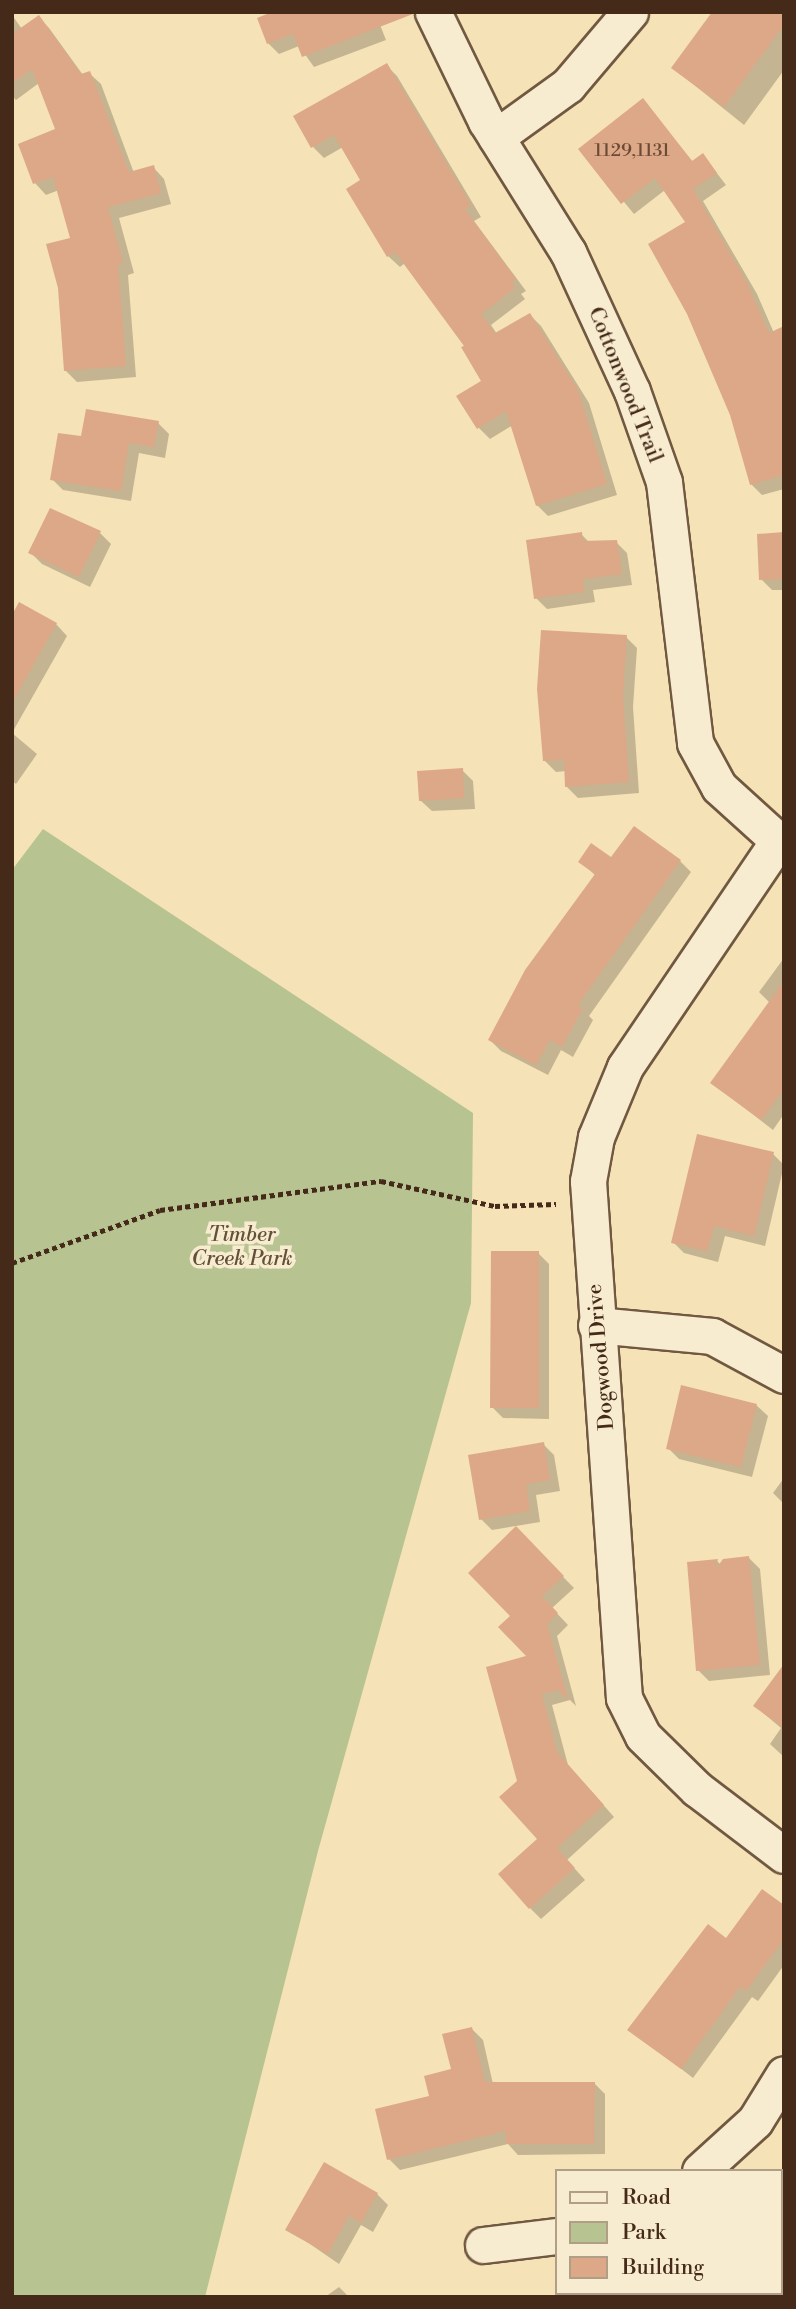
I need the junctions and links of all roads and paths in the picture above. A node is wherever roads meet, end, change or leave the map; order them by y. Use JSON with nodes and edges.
{"nodes":[{"id":1,"x":433,"y":12,"type":"edge"},
{"id":2,"x":630,"y":12,"type":"edge"},
{"id":3,"x":496,"y":137,"type":"junction"},
{"id":4,"x":781,"y":844,"type":"edge"},
{"id":5,"x":588,"y":1181,"type":"junction"},
{"id":6,"x":12,"y":1263,"type":"edge"},
{"id":7,"x":596,"y":1325,"type":"junction"},
{"id":8,"x":784,"y":1375,"type":"edge"},
{"id":9,"x":784,"y":1855,"type":"edge"},
{"id":10,"x":784,"y":2074,"type":"edge"},
{"id":11,"x":702,"y":2169,"type":"edge"},
{"id":12,"x":554,"y":2236,"type":"edge"},
{"id":13,"x":483,"y":2245,"type":"dead end"}],
"edges":[{"from":1,"to":3,"type":"street","name":"Cottonwood Trail"},
{"from":2,"to":3,"type":"street"},
{"from":3,"to":4,"type":"street","name":"Cottonwood Trail"},
{"from":4,"to":5,"type":"street","name":"Dogwood Drive"},
{"from":5,"to":6,"type":"path"},
{"from":5,"to":7,"type":"street","name":"Dogwood Drive"},
{"from":7,"to":8,"type":"street"},
{"from":7,"to":9,"type":"street","name":"Dogwood Drive"},
{"from":10,"to":11,"type":"street"},
{"from":12,"to":13,"type":"street"}]}
